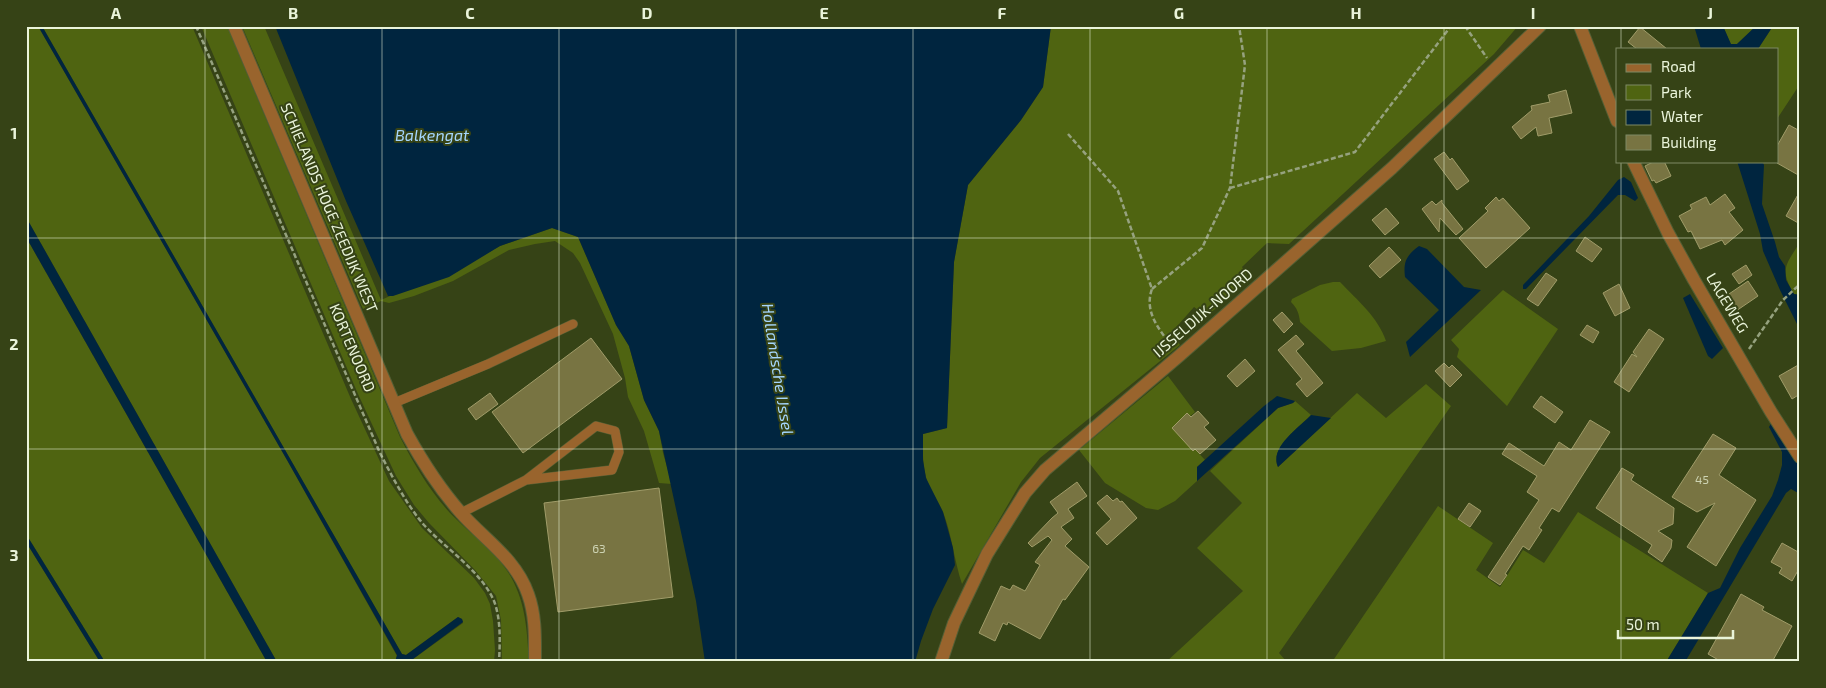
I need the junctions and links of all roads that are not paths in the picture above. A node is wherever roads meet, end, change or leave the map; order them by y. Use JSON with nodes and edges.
{"nodes":[{"id":1,"x":234,"y":26,"type":"edge"},
{"id":2,"x":1540,"y":26,"type":"edge"},
{"id":3,"x":1580,"y":26,"type":"edge"},
{"id":4,"x":1616,"y":118,"type":"edge"},
{"id":5,"x":1634,"y":162,"type":"edge"},
{"id":6,"x":573,"y":324,"type":"dead end"},
{"id":7,"x":394,"y":403,"type":"junction"},
{"id":8,"x":1796,"y":452,"type":"edge"},
{"id":9,"x":526,"y":480,"type":"junction"},
{"id":10,"x":461,"y":513,"type":"junction"},
{"id":11,"x":535,"y":662,"type":"edge"},
{"id":12,"x":941,"y":662,"type":"edge"}],
"edges":[{"from":1,"to":7,"type":"street","name":"SCHIELANDS HOGE ZEEDIJK WEST"},
{"from":2,"to":12,"type":"street","name":"IJSSELDIJK-NOORD"},
{"from":3,"to":4,"type":"street"},
{"from":5,"to":8,"type":"street","name":"LAGEWEG"},
{"from":6,"to":7,"type":"lane"},
{"from":7,"to":10,"type":"street","name":"KORTENOORD"},
{"from":9,"to":9,"type":"lane"},
{"from":9,"to":10,"type":"lane"},
{"from":10,"to":11,"type":"street","name":"KORTENOORD"}]}
